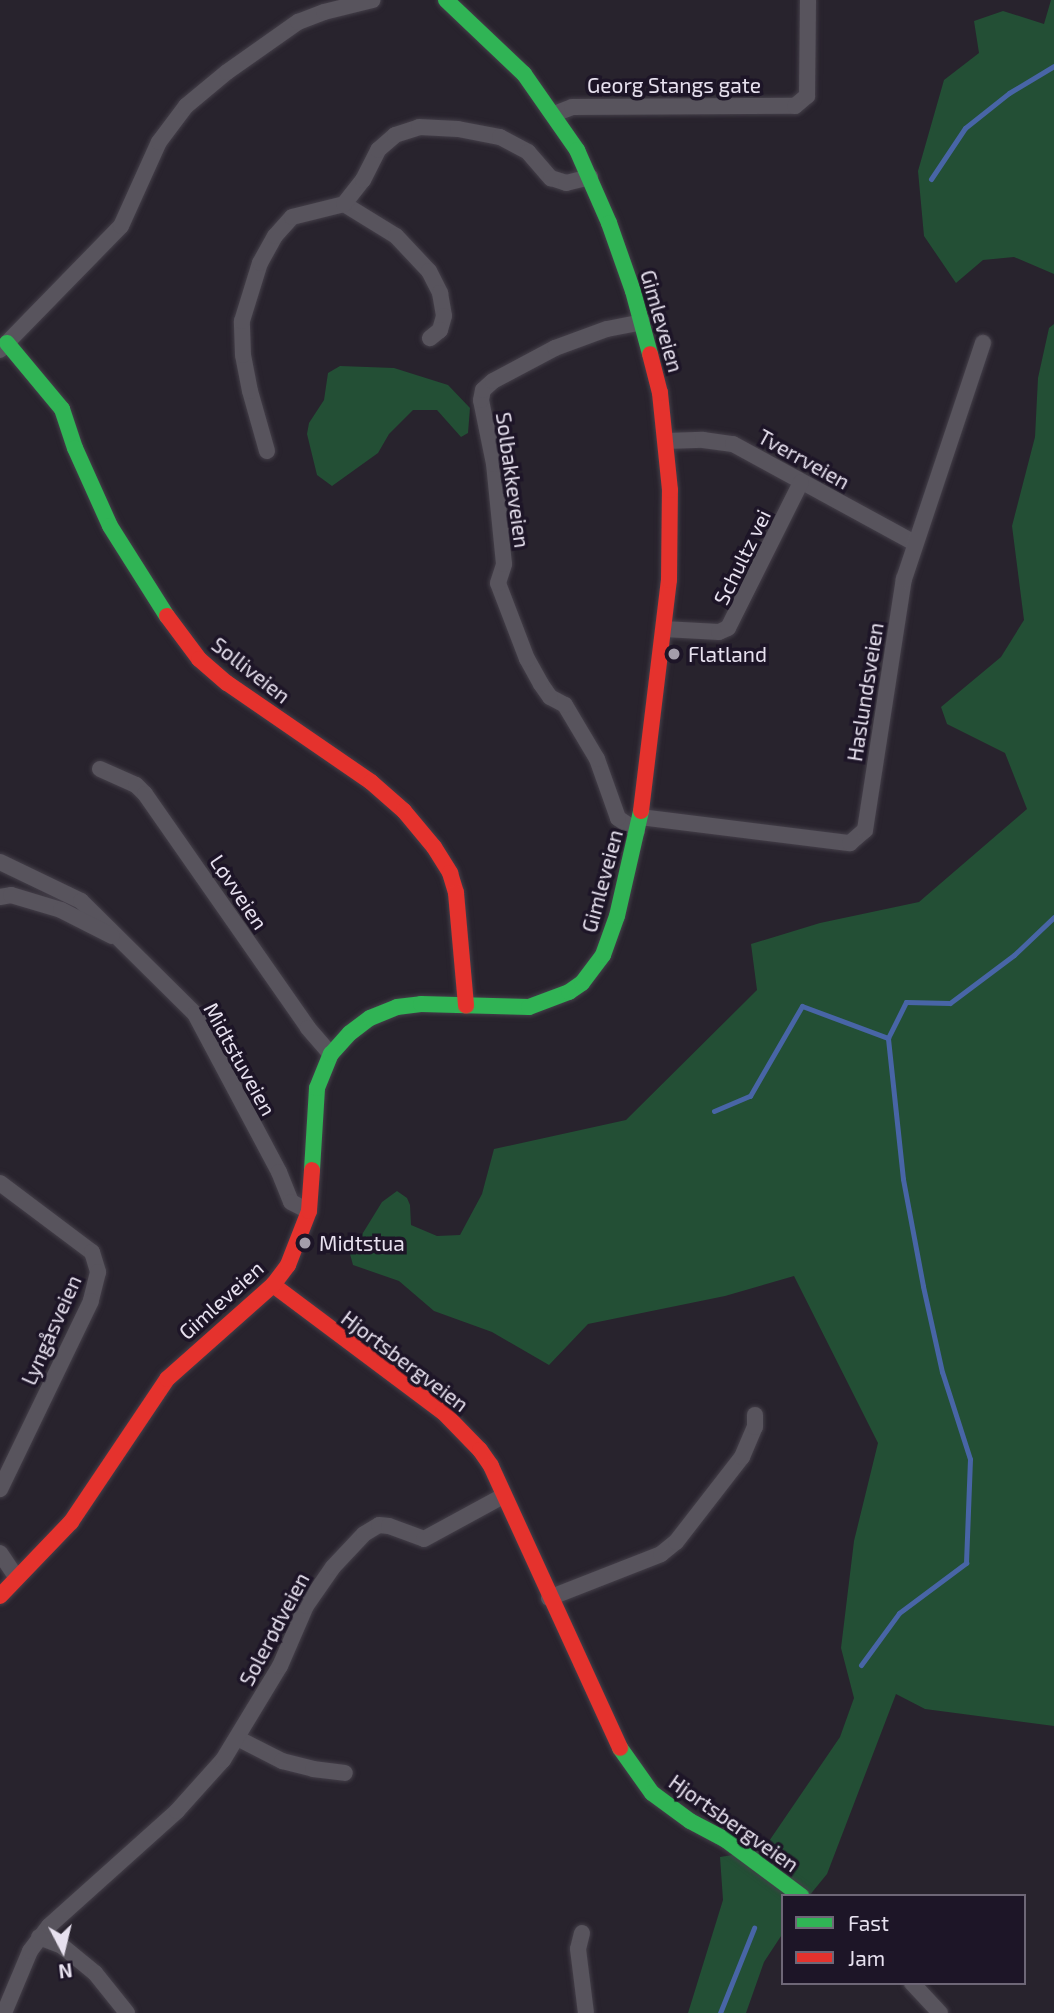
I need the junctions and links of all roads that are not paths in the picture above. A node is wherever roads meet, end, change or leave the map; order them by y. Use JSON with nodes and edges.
{"nodes":[{"id":1,"x":373,"y":0,"type":"edge"},
{"id":2,"x":446,"y":0,"type":"edge"},
{"id":3,"x":808,"y":0,"type":"edge"},
{"id":4,"x":554,"y":114,"type":"junction"},
{"id":5,"x":590,"y":177,"type":"junction"},
{"id":6,"x":344,"y":204,"type":"junction"},
{"id":7,"x":642,"y":322,"type":"junction"},
{"id":8,"x":430,"y":338,"type":"dead end"},
{"id":9,"x":983,"y":343,"type":"dead end"},
{"id":10,"x":4,"y":346,"type":"edge"},
{"id":11,"x":666,"y":441,"type":"junction"},
{"id":12,"x":267,"y":451,"type":"dead end"},
{"id":13,"x":801,"y":482,"type":"junction"},
{"id":14,"x":914,"y":542,"type":"junction"},
{"id":15,"x":664,"y":629,"type":"junction"},
{"id":16,"x":100,"y":769,"type":"dead end"},
{"id":17,"x":639,"y":824,"type":"junction"},
{"id":18,"x":0,"y":862,"type":"edge"},
{"id":19,"x":0,"y":897,"type":"edge"},
{"id":20,"x":118,"y":936,"type":"junction"},
{"id":21,"x":466,"y":1006,"type":"junction"},
{"id":22,"x":331,"y":1054,"type":"junction"},
{"id":23,"x":0,"y":1183,"type":"edge"},
{"id":24,"x":309,"y":1211,"type":"junction"},
{"id":25,"x":273,"y":1285,"type":"junction"},
{"id":26,"x":755,"y":1415,"type":"dead end"},
{"id":27,"x":0,"y":1489,"type":"edge"},
{"id":28,"x":503,"y":1496,"type":"junction"},
{"id":29,"x":0,"y":1553,"type":"edge"},
{"id":30,"x":17,"y":1578,"type":"junction"},
{"id":31,"x":0,"y":1596,"type":"edge"},
{"id":32,"x":549,"y":1598,"type":"junction"},
{"id":33,"x":237,"y":1738,"type":"junction"},
{"id":34,"x":345,"y":1773,"type":"dead end"},
{"id":35,"x":799,"y":1894,"type":"edge"},
{"id":36,"x":582,"y":1933,"type":"dead end"},
{"id":37,"x":39,"y":1937,"type":"junction"},
{"id":38,"x":914,"y":1985,"type":"edge"},
{"id":39,"x":4,"y":2013,"type":"edge"},
{"id":40,"x":127,"y":2013,"type":"edge"},
{"id":41,"x":586,"y":2013,"type":"edge"},
{"id":42,"x":940,"y":2013,"type":"edge"}],
"edges":[{"from":1,"to":10,"type":"street"},
{"from":2,"to":4,"type":"street","name":"Gimleveien"},
{"from":3,"to":4,"type":"street","name":"Georg Stangs gate"},
{"from":4,"to":5,"type":"street","name":"Gimleveien"},
{"from":5,"to":6,"type":"street"},
{"from":5,"to":7,"type":"street","name":"Gimleveien"},
{"from":6,"to":8,"type":"street"},
{"from":6,"to":12,"type":"street"},
{"from":7,"to":11,"type":"street","name":"Gimleveien"},
{"from":7,"to":17,"type":"street","name":"Solbakkeveien"},
{"from":9,"to":14,"type":"street","name":"Haslundsveien"},
{"from":10,"to":21,"type":"street","name":"Solliveien"},
{"from":11,"to":13,"type":"street","name":"Tverrveien"},
{"from":11,"to":15,"type":"street","name":"Gimleveien"},
{"from":13,"to":14,"type":"street","name":"Tverrveien"},
{"from":13,"to":15,"type":"street","name":"Schultz vei"},
{"from":14,"to":17,"type":"street","name":"Haslundsveien"},
{"from":15,"to":17,"type":"street","name":"Gimleveien"},
{"from":16,"to":22,"type":"street","name":"Løvveien"},
{"from":17,"to":21,"type":"street","name":"Gimleveien"},
{"from":18,"to":20,"type":"street","name":"Midtstuveien"},
{"from":19,"to":20,"type":"street","name":"Midtstuveien"},
{"from":20,"to":24,"type":"street","name":"Midtstuveien"},
{"from":21,"to":22,"type":"street","name":"Gimleveien"},
{"from":22,"to":24,"type":"street","name":"Gimleveien"},
{"from":23,"to":27,"type":"street","name":"Lyngåsveien"},
{"from":24,"to":25,"type":"street","name":"Gimleveien"},
{"from":25,"to":28,"type":"street","name":"Hjortsbergveien"},
{"from":25,"to":30,"type":"street","name":"Gimleveien"},
{"from":26,"to":32,"type":"street"},
{"from":28,"to":32,"type":"street","name":"Hjortsbergveien"},
{"from":28,"to":33,"type":"street","name":"Solerødveien"},
{"from":29,"to":30,"type":"street"},
{"from":30,"to":31,"type":"street","name":"Gimleveien"},
{"from":32,"to":35,"type":"street","name":"Hjortsbergveien"},
{"from":33,"to":34,"type":"street"},
{"from":33,"to":37,"type":"street","name":"Solerødveien"},
{"from":36,"to":41,"type":"street"},
{"from":37,"to":39,"type":"street","name":"Solerødveien"},
{"from":37,"to":40,"type":"street"},
{"from":38,"to":42,"type":"street"}]}
